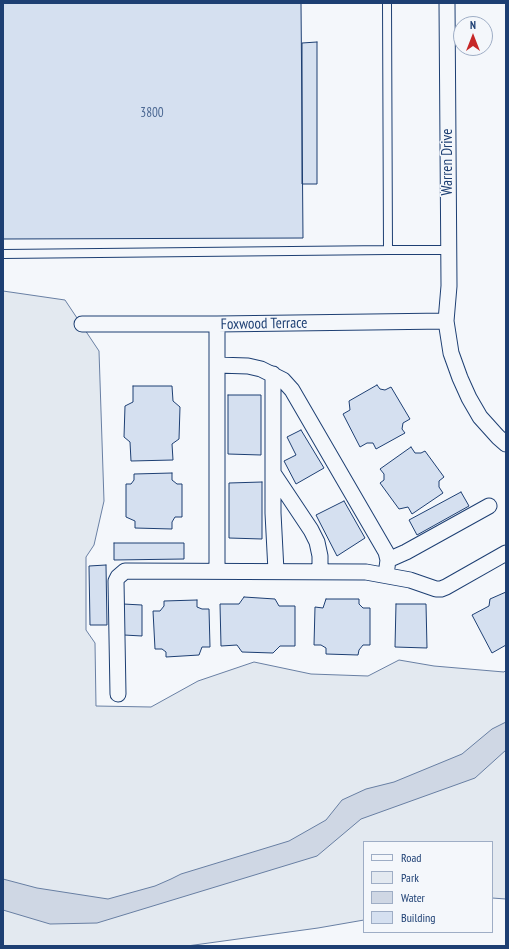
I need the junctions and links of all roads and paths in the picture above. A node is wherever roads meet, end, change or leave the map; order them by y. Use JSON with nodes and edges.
{"nodes":[{"id":1,"x":387,"y":3,"type":"edge"},
{"id":2,"x":447,"y":3,"type":"edge"},
{"id":3,"x":388,"y":250,"type":"junction"},
{"id":4,"x":448,"y":250,"type":"junction"},
{"id":5,"x":3,"y":254,"type":"edge"},
{"id":6,"x":446,"y":321,"type":"junction"},
{"id":7,"x":82,"y":324,"type":"dead end"},
{"id":8,"x":216,"y":324,"type":"junction"},
{"id":9,"x":217,"y":365,"type":"junction"},
{"id":10,"x":272,"y":374,"type":"junction"},
{"id":11,"x":506,"y":444,"type":"edge"},
{"id":12,"x":273,"y":472,"type":"junction"},
{"id":13,"x":488,"y":506,"type":"dead end"},
{"id":14,"x":506,"y":553,"type":"edge"},
{"id":15,"x":387,"y":568,"type":"junction"},
{"id":16,"x":216,"y":571,"type":"junction"},
{"id":17,"x":276,"y":571,"type":"junction"},
{"id":18,"x":320,"y":571,"type":"junction"},
{"id":19,"x":118,"y":694,"type":"dead end"}],
"edges":[{"from":1,"to":3,"type":"lane"},
{"from":2,"to":4,"type":"street","name":"Warren Drive"},
{"from":3,"to":4,"type":"lane"},
{"from":3,"to":5,"type":"lane"},
{"from":4,"to":6,"type":"street","name":"Warren Drive"},
{"from":6,"to":8,"type":"street","name":"Foxwood Terrace"},
{"from":6,"to":11,"type":"street","name":"Warren Drive"},
{"from":7,"to":8,"type":"street","name":"Foxwood Terrace"},
{"from":8,"to":9,"type":"street"},
{"from":9,"to":10,"type":"street"},
{"from":9,"to":16,"type":"street"},
{"from":10,"to":12,"type":"street"},
{"from":10,"to":15,"type":"street"},
{"from":12,"to":17,"type":"street"},
{"from":12,"to":18,"type":"street"},
{"from":13,"to":15,"type":"street"},
{"from":14,"to":15,"type":"street"},
{"from":15,"to":18,"type":"street"},
{"from":16,"to":17,"type":"street"},
{"from":16,"to":19,"type":"street"},
{"from":17,"to":18,"type":"street"}]}
